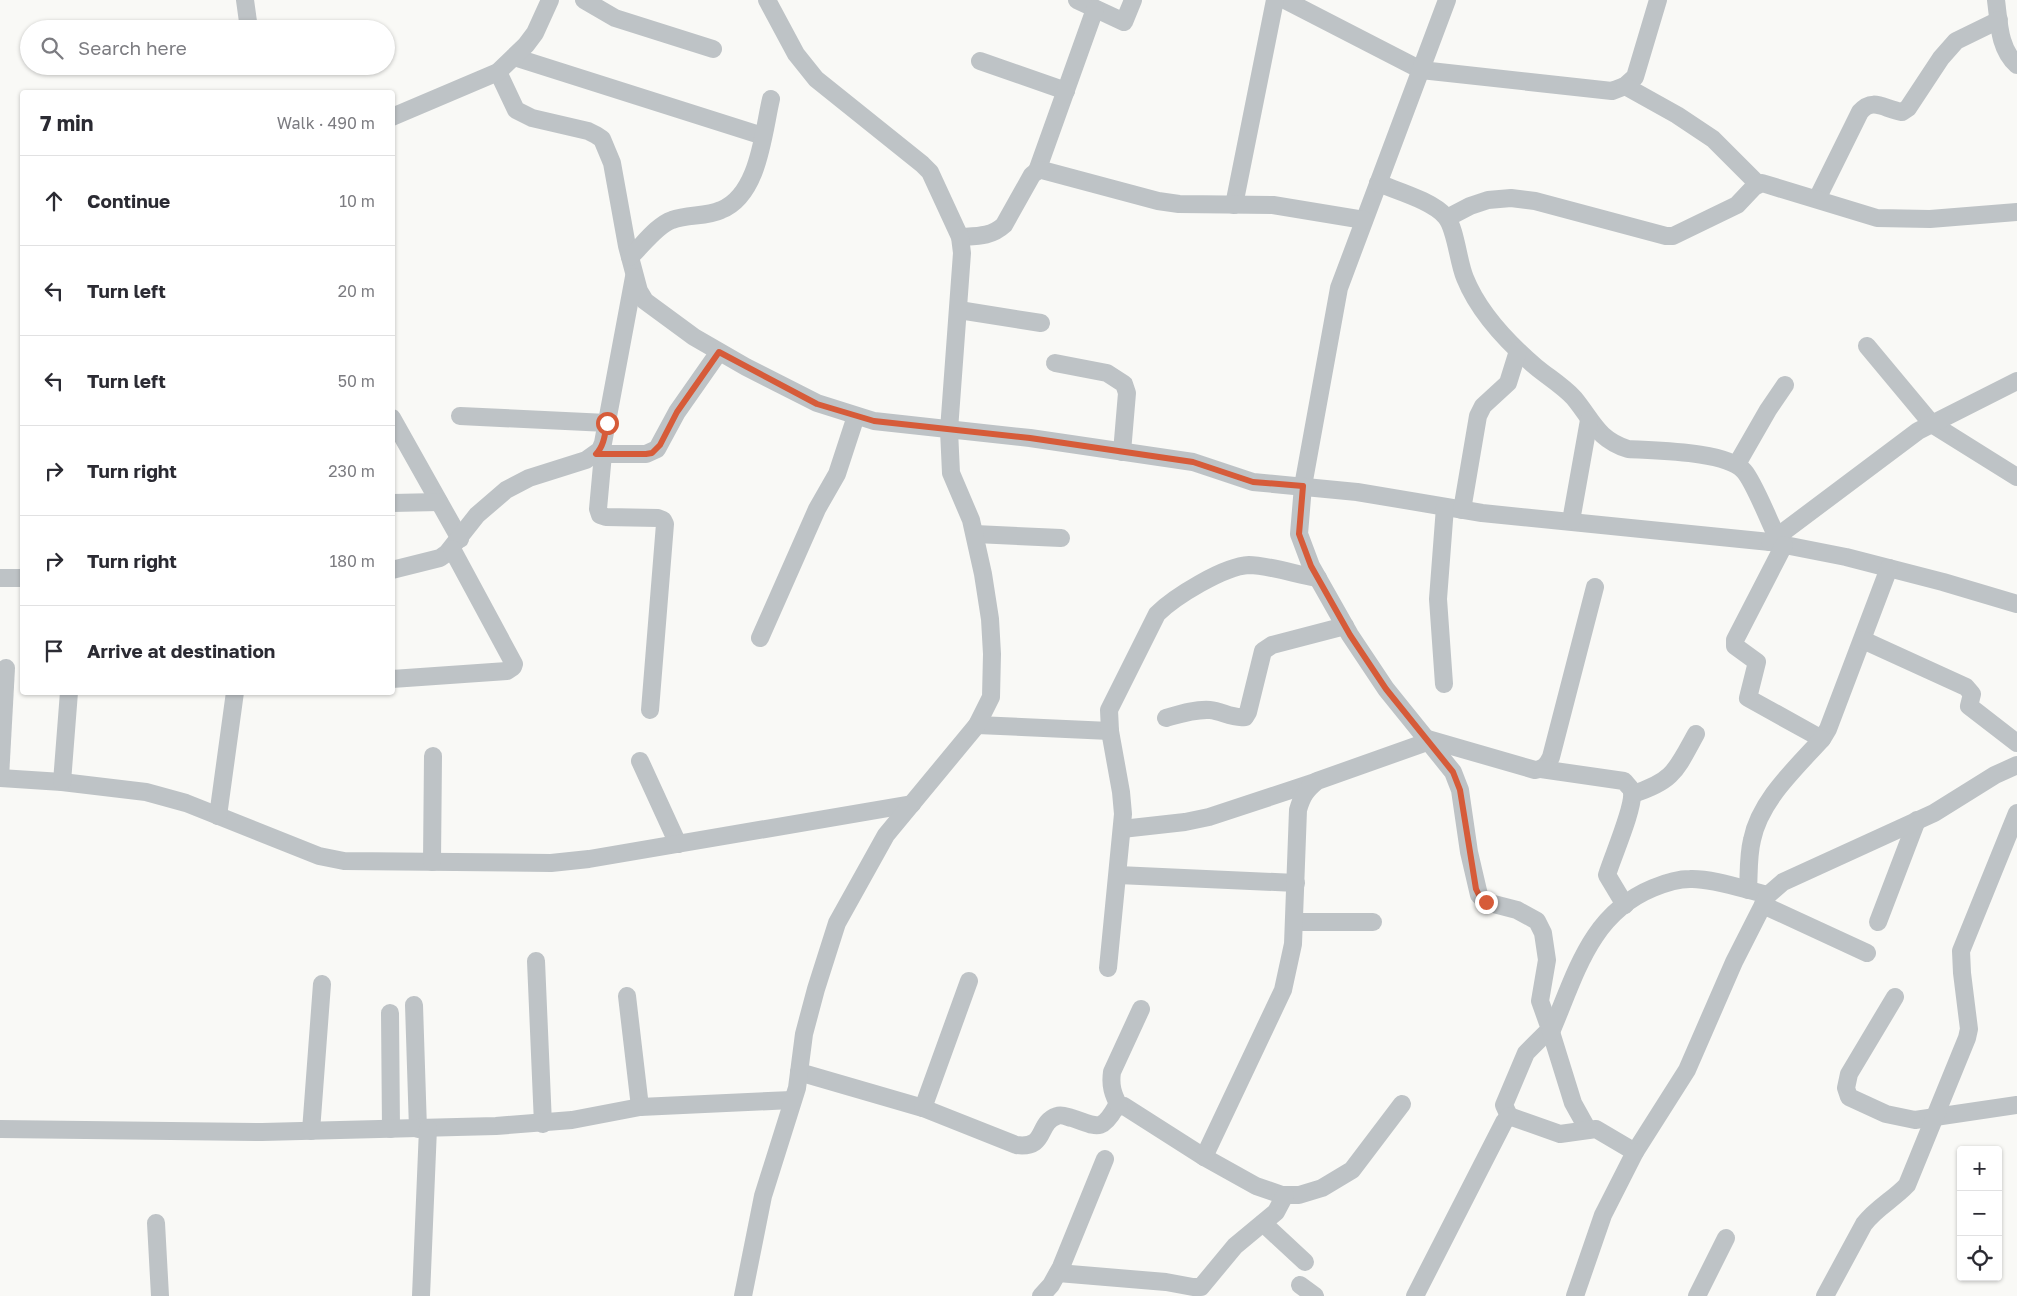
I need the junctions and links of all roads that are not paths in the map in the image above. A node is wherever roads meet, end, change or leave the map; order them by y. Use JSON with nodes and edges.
{"nodes":[{"id":1,"x":245,"y":0,"type":"edge"},
{"id":2,"x":550,"y":0,"type":"edge"},
{"id":3,"x":584,"y":0,"type":"edge"},
{"id":4,"x":767,"y":0,"type":"edge"},
{"id":5,"x":1077,"y":0,"type":"edge"},
{"id":6,"x":1133,"y":0,"type":"edge"},
{"id":7,"x":1275,"y":0,"type":"edge"},
{"id":8,"x":1285,"y":0,"type":"edge"},
{"id":9,"x":1447,"y":0,"type":"edge"},
{"id":10,"x":1658,"y":0,"type":"edge"},
{"id":11,"x":1996,"y":0,"type":"edge"},
{"id":12,"x":1095,"y":9,"type":"junction"},
{"id":13,"x":248,"y":20,"type":"edge"},
{"id":14,"x":1999,"y":20,"type":"junction"},
{"id":15,"x":713,"y":49,"type":"dead end"},
{"id":16,"x":514,"y":58,"type":"junction"},
{"id":17,"x":980,"y":62,"type":"dead end"},
{"id":18,"x":2017,"y":66,"type":"edge"},
{"id":19,"x":1421,"y":70,"type":"junction"},
{"id":20,"x":498,"y":72,"type":"junction"},
{"id":21,"x":1625,"y":86,"type":"junction"},
{"id":22,"x":1066,"y":91,"type":"junction"},
{"id":23,"x":770,"y":99,"type":"dead end"},
{"id":24,"x":395,"y":116,"type":"edge"},
{"id":25,"x":763,"y":136,"type":"junction"},
{"id":26,"x":1037,"y":171,"type":"junction"},
{"id":27,"x":1378,"y":183,"type":"junction"},
{"id":28,"x":1758,"y":184,"type":"junction"},
{"id":29,"x":1817,"y":199,"type":"junction"},
{"id":30,"x":1234,"y":205,"type":"junction"},
{"id":31,"x":2017,"y":212,"type":"edge"},
{"id":32,"x":1447,"y":218,"type":"junction"},
{"id":33,"x":1364,"y":220,"type":"junction"},
{"id":34,"x":960,"y":237,"type":"junction"},
{"id":35,"x":630,"y":257,"type":"junction"},
{"id":36,"x":634,"y":276,"type":"junction"},
{"id":37,"x":959,"y":310,"type":"junction"},
{"id":38,"x":1041,"y":323,"type":"dead end"},
{"id":39,"x":1867,"y":346,"type":"dead end"},
{"id":40,"x":1518,"y":351,"type":"junction"},
{"id":41,"x":719,"y":352,"type":"junction"},
{"id":42,"x":1055,"y":363,"type":"dead end"},
{"id":43,"x":2017,"y":381,"type":"edge"},
{"id":44,"x":1785,"y":385,"type":"dead end"},
{"id":45,"x":460,"y":416,"type":"dead end"},
{"id":46,"x":856,"y":416,"type":"junction"},
{"id":47,"x":1589,"y":420,"type":"junction"},
{"id":48,"x":395,"y":423,"type":"edge"},
{"id":49,"x":607,"y":423,"type":"junction"},
{"id":50,"x":1932,"y":424,"type":"junction"},
{"id":51,"x":949,"y":430,"type":"junction"},
{"id":52,"x":1122,"y":452,"type":"junction"},
{"id":53,"x":599,"y":454,"type":"junction"},
{"id":54,"x":1737,"y":464,"type":"junction"},
{"id":55,"x":2017,"y":477,"type":"edge"},
{"id":56,"x":1303,"y":486,"type":"junction"},
{"id":57,"x":439,"y":502,"type":"junction"},
{"id":58,"x":395,"y":503,"type":"edge"},
{"id":59,"x":1453,"y":509,"type":"junction"},
{"id":60,"x":1570,"y":521,"type":"junction"},
{"id":61,"x":975,"y":534,"type":"junction"},
{"id":62,"x":1061,"y":538,"type":"dead end"},
{"id":63,"x":1777,"y":541,"type":"junction"},
{"id":64,"x":456,"y":544,"type":"junction"},
{"id":65,"x":1889,"y":568,"type":"junction"},
{"id":66,"x":395,"y":569,"type":"edge"},
{"id":67,"x":0,"y":578,"type":"edge"},
{"id":68,"x":20,"y":578,"type":"edge"},
{"id":69,"x":1318,"y":578,"type":"junction"},
{"id":70,"x":1594,"y":587,"type":"dead end"},
{"id":71,"x":2017,"y":604,"type":"edge"},
{"id":72,"x":1345,"y":626,"type":"junction"},
{"id":73,"x":760,"y":638,"type":"dead end"},
{"id":74,"x":1862,"y":640,"type":"junction"},
{"id":75,"x":6,"y":668,"type":"dead end"},
{"id":76,"x":395,"y":679,"type":"edge"},
{"id":77,"x":1444,"y":684,"type":"dead end"},
{"id":78,"x":69,"y":695,"type":"edge"},
{"id":79,"x":235,"y":695,"type":"edge"},
{"id":80,"x":650,"y":710,"type":"dead end"},
{"id":81,"x":1166,"y":718,"type":"dead end"},
{"id":82,"x":977,"y":725,"type":"junction"},
{"id":83,"x":1110,"y":732,"type":"junction"},
{"id":84,"x":1696,"y":734,"type":"dead end"},
{"id":85,"x":1822,"y":739,"type":"junction"},
{"id":86,"x":1426,"y":740,"type":"junction"},
{"id":87,"x":2017,"y":743,"type":"edge"},
{"id":88,"x":433,"y":756,"type":"dead end"},
{"id":89,"x":640,"y":761,"type":"dead end"},
{"id":90,"x":2017,"y":765,"type":"edge"},
{"id":91,"x":1541,"y":769,"type":"junction"},
{"id":92,"x":0,"y":778,"type":"edge"},
{"id":93,"x":1317,"y":781,"type":"junction"},
{"id":94,"x":62,"y":782,"type":"junction"},
{"id":95,"x":1632,"y":794,"type":"junction"},
{"id":96,"x":912,"y":804,"type":"junction"},
{"id":97,"x":2017,"y":813,"type":"edge"},
{"id":98,"x":218,"y":816,"type":"junction"},
{"id":99,"x":1917,"y":820,"type":"junction"},
{"id":100,"x":1122,"y":829,"type":"junction"},
{"id":101,"x":678,"y":844,"type":"junction"},
{"id":102,"x":432,"y":862,"type":"junction"},
{"id":103,"x":1118,"y":875,"type":"junction"},
{"id":104,"x":1296,"y":883,"type":"junction"},
{"id":105,"x":1748,"y":890,"type":"junction"},
{"id":106,"x":1766,"y":900,"type":"junction"},
{"id":107,"x":1625,"y":905,"type":"junction"},
{"id":108,"x":1294,"y":922,"type":"junction"},
{"id":109,"x":1373,"y":922,"type":"dead end"},
{"id":110,"x":1878,"y":922,"type":"dead end"},
{"id":111,"x":1867,"y":953,"type":"dead end"},
{"id":112,"x":536,"y":961,"type":"dead end"},
{"id":113,"x":1108,"y":968,"type":"dead end"},
{"id":114,"x":969,"y":981,"type":"dead end"},
{"id":115,"x":322,"y":984,"type":"dead end"},
{"id":116,"x":627,"y":996,"type":"dead end"},
{"id":117,"x":1895,"y":997,"type":"dead end"},
{"id":118,"x":414,"y":1005,"type":"dead end"},
{"id":119,"x":1141,"y":1009,"type":"dead end"},
{"id":120,"x":390,"y":1013,"type":"dead end"},
{"id":121,"x":1550,"y":1030,"type":"junction"},
{"id":122,"x":799,"y":1072,"type":"junction"},
{"id":123,"x":792,"y":1100,"type":"junction"},
{"id":124,"x":1402,"y":1104,"type":"dead end"},
{"id":125,"x":2017,"y":1105,"type":"edge"},
{"id":126,"x":1119,"y":1106,"type":"junction"},
{"id":127,"x":640,"y":1107,"type":"junction"},
{"id":128,"x":923,"y":1108,"type":"junction"},
{"id":129,"x":1509,"y":1116,"type":"junction"},
{"id":130,"x":1934,"y":1118,"type":"junction"},
{"id":131,"x":543,"y":1124,"type":"junction"},
{"id":132,"x":423,"y":1128,"type":"junction"},
{"id":133,"x":0,"y":1129,"type":"edge"},
{"id":134,"x":391,"y":1129,"type":"junction"},
{"id":135,"x":311,"y":1130,"type":"junction"},
{"id":136,"x":1588,"y":1130,"type":"junction"},
{"id":137,"x":1635,"y":1152,"type":"junction"},
{"id":138,"x":1204,"y":1158,"type":"junction"},
{"id":139,"x":1105,"y":1159,"type":"dead end"},
{"id":140,"x":1285,"y":1195,"type":"junction"},
{"id":141,"x":156,"y":1223,"type":"dead end"},
{"id":142,"x":1263,"y":1223,"type":"junction"},
{"id":143,"x":1726,"y":1238,"type":"dead end"},
{"id":144,"x":1305,"y":1262,"type":"dead end"},
{"id":145,"x":1058,"y":1273,"type":"junction"},
{"id":146,"x":1300,"y":1286,"type":"dead end"},
{"id":147,"x":1829,"y":1293,"type":"edge"},
{"id":148,"x":160,"y":1296,"type":"edge"},
{"id":149,"x":421,"y":1296,"type":"edge"},
{"id":150,"x":743,"y":1296,"type":"edge"},
{"id":151,"x":1040,"y":1296,"type":"edge"},
{"id":152,"x":1316,"y":1296,"type":"edge"},
{"id":153,"x":1415,"y":1296,"type":"edge"},
{"id":154,"x":1575,"y":1296,"type":"edge"},
{"id":155,"x":1698,"y":1296,"type":"edge"}],
"edges":[{"from":1,"to":13,"type":"street"},
{"from":2,"to":16,"type":"street"},
{"from":3,"to":15,"type":"street"},
{"from":4,"to":34,"type":"street"},
{"from":5,"to":12,"type":"street"},
{"from":6,"to":12,"type":"street"},
{"from":7,"to":30,"type":"street"},
{"from":8,"to":19,"type":"street"},
{"from":9,"to":19,"type":"street"},
{"from":10,"to":21,"type":"street"},
{"from":11,"to":14,"type":"street"},
{"from":12,"to":22,"type":"street"},
{"from":14,"to":18,"type":"street"},
{"from":14,"to":29,"type":"street"},
{"from":16,"to":20,"type":"street"},
{"from":16,"to":25,"type":"street"},
{"from":17,"to":22,"type":"street"},
{"from":19,"to":21,"type":"street"},
{"from":19,"to":27,"type":"street"},
{"from":20,"to":24,"type":"street"},
{"from":20,"to":35,"type":"street"},
{"from":21,"to":28,"type":"street"},
{"from":22,"to":26,"type":"street"},
{"from":23,"to":25,"type":"street"},
{"from":25,"to":35,"type":"street"},
{"from":26,"to":30,"type":"street"},
{"from":26,"to":34,"type":"street"},
{"from":27,"to":32,"type":"street"},
{"from":27,"to":33,"type":"street"},
{"from":28,"to":29,"type":"street"},
{"from":28,"to":32,"type":"street"},
{"from":29,"to":31,"type":"street"},
{"from":30,"to":33,"type":"street"},
{"from":32,"to":40,"type":"street"},
{"from":33,"to":56,"type":"street"},
{"from":34,"to":37,"type":"street"},
{"from":35,"to":36,"type":"street"},
{"from":36,"to":41,"type":"street"},
{"from":36,"to":49,"type":"street"},
{"from":37,"to":38,"type":"street"},
{"from":37,"to":51,"type":"street"},
{"from":39,"to":50,"type":"street"},
{"from":40,"to":47,"type":"street"},
{"from":40,"to":59,"type":"street"},
{"from":41,"to":46,"type":"street"},
{"from":41,"to":53,"type":"street"},
{"from":42,"to":52,"type":"street"},
{"from":43,"to":50,"type":"street"},
{"from":44,"to":54,"type":"street"},
{"from":45,"to":49,"type":"street"},
{"from":46,"to":51,"type":"street"},
{"from":46,"to":73,"type":"street"},
{"from":47,"to":54,"type":"street"},
{"from":47,"to":60,"type":"street"},
{"from":48,"to":57,"type":"street"},
{"from":49,"to":53,"type":"street"},
{"from":50,"to":55,"type":"street"},
{"from":50,"to":63,"type":"street"},
{"from":51,"to":52,"type":"street"},
{"from":51,"to":61,"type":"street"},
{"from":52,"to":56,"type":"street"},
{"from":53,"to":64,"type":"street"},
{"from":53,"to":80,"type":"street"},
{"from":54,"to":63,"type":"street"},
{"from":56,"to":59,"type":"street"},
{"from":56,"to":69,"type":"street"},
{"from":57,"to":58,"type":"street"},
{"from":57,"to":64,"type":"street"},
{"from":59,"to":60,"type":"street"},
{"from":59,"to":77,"type":"street"},
{"from":60,"to":63,"type":"street"},
{"from":61,"to":62,"type":"street"},
{"from":61,"to":82,"type":"street"},
{"from":63,"to":65,"type":"street"},
{"from":63,"to":85,"type":"street"},
{"from":64,"to":66,"type":"street"},
{"from":64,"to":76,"type":"street"},
{"from":65,"to":71,"type":"street"},
{"from":65,"to":74,"type":"street"},
{"from":67,"to":68,"type":"street"},
{"from":69,"to":72,"type":"street"},
{"from":69,"to":83,"type":"street"},
{"from":70,"to":91,"type":"street"},
{"from":72,"to":81,"type":"street"},
{"from":72,"to":86,"type":"street"},
{"from":74,"to":85,"type":"street"},
{"from":74,"to":87,"type":"street"},
{"from":75,"to":92,"type":"street"},
{"from":78,"to":94,"type":"street"},
{"from":79,"to":98,"type":"street"},
{"from":82,"to":83,"type":"street"},
{"from":82,"to":96,"type":"street"},
{"from":83,"to":100,"type":"street"},
{"from":84,"to":95,"type":"street"},
{"from":85,"to":105,"type":"street"},
{"from":86,"to":91,"type":"street"},
{"from":86,"to":93,"type":"street"},
{"from":86,"to":121,"type":"street"},
{"from":88,"to":102,"type":"street"},
{"from":89,"to":101,"type":"street"},
{"from":90,"to":99,"type":"street"},
{"from":91,"to":95,"type":"street"},
{"from":92,"to":94,"type":"street"},
{"from":93,"to":100,"type":"street"},
{"from":93,"to":104,"type":"street"},
{"from":94,"to":98,"type":"street"},
{"from":95,"to":107,"type":"street"},
{"from":96,"to":101,"type":"street"},
{"from":96,"to":122,"type":"street"},
{"from":97,"to":130,"type":"street"},
{"from":98,"to":102,"type":"street"},
{"from":99,"to":106,"type":"street"},
{"from":99,"to":110,"type":"street"},
{"from":100,"to":103,"type":"street"},
{"from":101,"to":102,"type":"street"},
{"from":103,"to":104,"type":"street"},
{"from":103,"to":113,"type":"street"},
{"from":104,"to":108,"type":"street"},
{"from":105,"to":106,"type":"street"},
{"from":105,"to":107,"type":"street"},
{"from":106,"to":111,"type":"street"},
{"from":106,"to":137,"type":"street"},
{"from":107,"to":121,"type":"street"},
{"from":108,"to":109,"type":"street"},
{"from":108,"to":138,"type":"street"},
{"from":112,"to":131,"type":"street"},
{"from":114,"to":128,"type":"street"},
{"from":115,"to":135,"type":"street"},
{"from":116,"to":127,"type":"street"},
{"from":117,"to":130,"type":"street"},
{"from":118,"to":132,"type":"street"},
{"from":119,"to":126,"type":"street"},
{"from":120,"to":134,"type":"street"},
{"from":121,"to":129,"type":"street"},
{"from":121,"to":136,"type":"street"},
{"from":122,"to":123,"type":"street"},
{"from":122,"to":128,"type":"street"},
{"from":123,"to":127,"type":"street"},
{"from":123,"to":150,"type":"street"},
{"from":124,"to":140,"type":"street"},
{"from":125,"to":130,"type":"street"},
{"from":126,"to":128,"type":"street"},
{"from":126,"to":138,"type":"street"},
{"from":127,"to":131,"type":"street"},
{"from":129,"to":136,"type":"street"},
{"from":129,"to":153,"type":"street"},
{"from":130,"to":147,"type":"street"},
{"from":131,"to":132,"type":"street"},
{"from":132,"to":134,"type":"street"},
{"from":132,"to":149,"type":"street"},
{"from":133,"to":135,"type":"street"},
{"from":134,"to":135,"type":"street"},
{"from":136,"to":137,"type":"street"},
{"from":137,"to":154,"type":"street"},
{"from":138,"to":140,"type":"street"},
{"from":139,"to":145,"type":"street"},
{"from":140,"to":142,"type":"street"},
{"from":141,"to":148,"type":"street"},
{"from":142,"to":144,"type":"street"},
{"from":142,"to":145,"type":"street"},
{"from":143,"to":155,"type":"street"},
{"from":145,"to":151,"type":"street"},
{"from":146,"to":152,"type":"street"}]}
